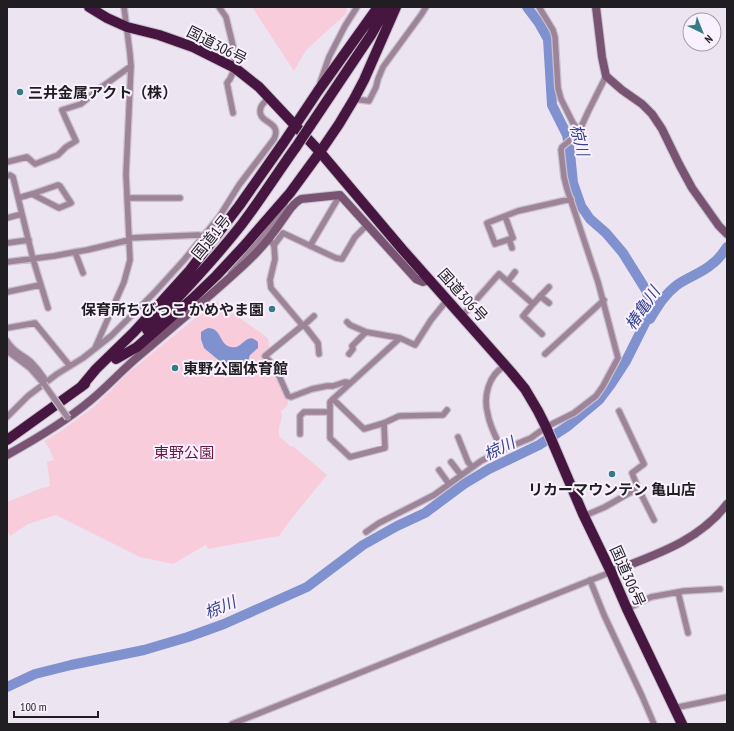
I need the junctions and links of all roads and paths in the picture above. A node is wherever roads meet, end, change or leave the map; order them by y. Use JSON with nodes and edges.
{"nodes":[{"id":1,"x":89,"y":7,"type":"edge"},
{"id":2,"x":124,"y":7,"type":"edge"},
{"id":3,"x":219,"y":7,"type":"edge"},
{"id":4,"x":357,"y":7,"type":"edge"},
{"id":5,"x":378,"y":7,"type":"edge"},
{"id":6,"x":387,"y":7,"type":"edge"},
{"id":7,"x":396,"y":7,"type":"edge"},
{"id":8,"x":426,"y":7,"type":"edge"},
{"id":9,"x":539,"y":7,"type":"edge"},
{"id":10,"x":596,"y":7,"type":"edge"},
{"id":11,"x":127,"y":27,"type":"junction"},
{"id":12,"x":131,"y":66,"type":"junction"},
{"id":13,"x":235,"y":68,"type":"junction"},
{"id":14,"x":606,"y":76,"type":"junction"},
{"id":15,"x":318,"y":91,"type":"junction"},
{"id":16,"x":269,"y":97,"type":"junction"},
{"id":17,"x":354,"y":99,"type":"junction"},
{"id":18,"x":232,"y":113,"type":"dead end"},
{"id":19,"x":295,"y":125,"type":"junction"},
{"id":20,"x":580,"y":131,"type":"junction"},
{"id":21,"x":320,"y":152,"type":"junction"},
{"id":22,"x":7,"y":162,"type":"edge"},
{"id":23,"x":7,"y":176,"type":"edge"},
{"id":24,"x":290,"y":193,"type":"junction"},
{"id":25,"x":32,"y":194,"type":"junction"},
{"id":26,"x":340,"y":195,"type":"junction"},
{"id":27,"x":18,"y":198,"type":"junction"},
{"id":28,"x":127,"y":198,"type":"junction"},
{"id":29,"x":180,"y":198,"type":"dead end"},
{"id":30,"x":571,"y":199,"type":"junction"},
{"id":31,"x":22,"y":214,"type":"junction"},
{"id":32,"x":505,"y":216,"type":"junction"},
{"id":33,"x":7,"y":218,"type":"edge"},
{"id":34,"x":368,"y":225,"type":"junction"},
{"id":35,"x":727,"y":234,"type":"edge"},
{"id":36,"x":204,"y":236,"type":"junction"},
{"id":37,"x":129,"y":239,"type":"junction"},
{"id":38,"x":509,"y":239,"type":"junction"},
{"id":39,"x":29,"y":240,"type":"junction"},
{"id":40,"x":271,"y":242,"type":"junction"},
{"id":41,"x":7,"y":243,"type":"edge"},
{"id":42,"x":310,"y":246,"type":"junction"},
{"id":43,"x":512,"y":248,"type":"dead end"},
{"id":44,"x":75,"y":252,"type":"junction"},
{"id":45,"x":33,"y":259,"type":"junction"},
{"id":46,"x":7,"y":262,"type":"edge"},
{"id":47,"x":83,"y":272,"type":"dead end"},
{"id":48,"x":515,"y":272,"type":"dead end"},
{"id":49,"x":430,"y":280,"type":"junction"},
{"id":50,"x":508,"y":281,"type":"junction"},
{"id":51,"x":40,"y":285,"type":"junction"},
{"id":52,"x":549,"y":287,"type":"dead end"},
{"id":53,"x":7,"y":292,"type":"edge"},
{"id":54,"x":213,"y":293,"type":"junction"},
{"id":55,"x":540,"y":296,"type":"junction"},
{"id":56,"x":448,"y":300,"type":"junction"},
{"id":57,"x":604,"y":300,"type":"junction"},
{"id":58,"x":549,"y":303,"type":"dead end"},
{"id":59,"x":533,"y":304,"type":"junction"},
{"id":60,"x":48,"y":308,"type":"dead end"},
{"id":61,"x":314,"y":316,"type":"dead end"},
{"id":62,"x":462,"y":316,"type":"junction"},
{"id":63,"x":347,"y":322,"type":"dead end"},
{"id":64,"x":303,"y":325,"type":"junction"},
{"id":65,"x":7,"y":328,"type":"edge"},
{"id":66,"x":366,"y":332,"type":"junction"},
{"id":67,"x":542,"y":334,"type":"dead end"},
{"id":68,"x":400,"y":338,"type":"junction"},
{"id":69,"x":7,"y":341,"type":"edge"},
{"id":70,"x":7,"y":349,"type":"edge"},
{"id":71,"x":94,"y":350,"type":"junction"},
{"id":72,"x":319,"y":354,"type":"dead end"},
{"id":73,"x":350,"y":354,"type":"dead end"},
{"id":74,"x":545,"y":354,"type":"dead end"},
{"id":75,"x":116,"y":359,"type":"junction"},
{"id":76,"x":70,"y":366,"type":"junction"},
{"id":77,"x":505,"y":366,"type":"junction"},
{"id":78,"x":44,"y":378,"type":"dead end"},
{"id":79,"x":350,"y":383,"type":"junction"},
{"id":80,"x":44,"y":384,"type":"junction"},
{"id":81,"x":81,"y":387,"type":"junction"},
{"id":82,"x":333,"y":399,"type":"junction"},
{"id":83,"x":447,"y":410,"type":"dead end"},
{"id":84,"x":619,"y":411,"type":"dead end"},
{"id":85,"x":329,"y":412,"type":"junction"},
{"id":86,"x":7,"y":416,"type":"edge"},
{"id":87,"x":68,"y":418,"type":"junction"},
{"id":88,"x":384,"y":423,"type":"junction"},
{"id":89,"x":546,"y":427,"type":"junction"},
{"id":90,"x":300,"y":434,"type":"dead end"},
{"id":91,"x":458,"y":437,"type":"dead end"},
{"id":92,"x":7,"y":440,"type":"edge"},
{"id":93,"x":502,"y":450,"type":"junction"},
{"id":94,"x":7,"y":455,"type":"edge"},
{"id":95,"x":451,"y":462,"type":"dead end"},
{"id":96,"x":472,"y":467,"type":"junction"},
{"id":97,"x":439,"y":470,"type":"dead end"},
{"id":98,"x":461,"y":475,"type":"junction"},
{"id":99,"x":449,"y":484,"type":"junction"},
{"id":100,"x":638,"y":488,"type":"junction"},
{"id":101,"x":727,"y":504,"type":"edge"},
{"id":102,"x":584,"y":516,"type":"junction"},
{"id":103,"x":654,"y":520,"type":"dead end"},
{"id":104,"x":366,"y":532,"type":"dead end"},
{"id":105,"x":611,"y":572,"type":"junction"},
{"id":106,"x":590,"y":580,"type":"junction"},
{"id":107,"x":720,"y":589,"type":"dead end"},
{"id":108,"x":678,"y":592,"type":"junction"},
{"id":109,"x":627,"y":609,"type":"junction"},
{"id":110,"x":688,"y":633,"type":"dead end"},
{"id":111,"x":727,"y":697,"type":"edge"},
{"id":112,"x":674,"y":708,"type":"junction"},
{"id":113,"x":232,"y":724,"type":"edge"},
{"id":114,"x":654,"y":724,"type":"edge"},
{"id":115,"x":682,"y":724,"type":"edge"}],
"edges":[{"from":1,"to":11,"type":"highway","name":"国道306号"},
{"from":2,"to":11,"type":"street"},
{"from":3,"to":13,"type":"street"},
{"from":4,"to":15,"type":"street"},
{"from":5,"to":15,"type":"highway"},
{"from":6,"to":75,"type":"highway","name":"国道1号","bridge":true},
{"from":7,"to":17,"type":"highway"},
{"from":8,"to":17,"type":"street"},
{"from":9,"to":20,"type":"street"},
{"from":10,"to":14,"type":"street"},
{"from":11,"to":12,"type":"street"},
{"from":11,"to":13,"type":"highway","name":"国道306号"},
{"from":12,"to":22,"type":"street"},
{"from":12,"to":28,"type":"street"},
{"from":13,"to":16,"type":"highway","name":"国道306号"},
{"from":13,"to":18,"type":"street"},
{"from":14,"to":20,"type":"street"},
{"from":14,"to":35,"type":"street"},
{"from":15,"to":19,"type":"highway"},
{"from":16,"to":19,"type":"highway","name":"国道306号"},
{"from":16,"to":36,"type":"street"},
{"from":17,"to":21,"type":"highway"},
{"from":19,"to":21,"type":"highway","name":"国道306号"},
{"from":19,"to":81,"type":"highway"},
{"from":20,"to":30,"type":"street"},
{"from":21,"to":24,"type":"highway"},
{"from":21,"to":49,"type":"highway","name":"国道306号"},
{"from":23,"to":27,"type":"street"},
{"from":24,"to":54,"type":"street"},
{"from":24,"to":75,"type":"highway"},
{"from":25,"to":25,"type":"street"},
{"from":25,"to":27,"type":"street"},
{"from":26,"to":34,"type":"street"},
{"from":26,"to":40,"type":"street"},
{"from":26,"to":42,"type":"street"},
{"from":27,"to":31,"type":"street"},
{"from":28,"to":29,"type":"street"},
{"from":28,"to":37,"type":"street"},
{"from":30,"to":32,"type":"street"},
{"from":30,"to":57,"type":"street"},
{"from":31,"to":33,"type":"street"},
{"from":31,"to":39,"type":"street"},
{"from":32,"to":38,"type":"street"},
{"from":32,"to":38,"type":"street"},
{"from":34,"to":42,"type":"street"},
{"from":34,"to":49,"type":"street"},
{"from":36,"to":37,"type":"street"},
{"from":36,"to":71,"type":"street"},
{"from":37,"to":44,"type":"street"},
{"from":37,"to":71,"type":"street"},
{"from":38,"to":43,"type":"street"},
{"from":39,"to":41,"type":"street"},
{"from":39,"to":45,"type":"street"},
{"from":40,"to":42,"type":"street"},
{"from":40,"to":54,"type":"street"},
{"from":40,"to":64,"type":"street"},
{"from":44,"to":45,"type":"street"},
{"from":44,"to":47,"type":"street"},
{"from":45,"to":46,"type":"street"},
{"from":45,"to":51,"type":"street"},
{"from":48,"to":50,"type":"street"},
{"from":49,"to":56,"type":"highway","name":"国道306号"},
{"from":50,"to":59,"type":"street"},
{"from":50,"to":62,"type":"street"},
{"from":51,"to":53,"type":"street"},
{"from":51,"to":60,"type":"street"},
{"from":52,"to":55,"type":"street"},
{"from":54,"to":87,"type":"street"},
{"from":55,"to":58,"type":"street"},
{"from":55,"to":59,"type":"street"},
{"from":56,"to":62,"type":"highway","name":"国道306号"},
{"from":56,"to":68,"type":"street"},
{"from":57,"to":74,"type":"street"},
{"from":57,"to":89,"type":"street"},
{"from":59,"to":67,"type":"street"},
{"from":61,"to":64,"type":"street"},
{"from":62,"to":77,"type":"highway","name":"国道306号"},
{"from":63,"to":66,"type":"street"},
{"from":64,"to":72,"type":"street"},
{"from":64,"to":79,"type":"street"},
{"from":65,"to":76,"type":"street"},
{"from":66,"to":68,"type":"street"},
{"from":66,"to":73,"type":"street"},
{"from":68,"to":79,"type":"street"},
{"from":69,"to":78,"type":"street"},
{"from":70,"to":80,"type":"street"},
{"from":71,"to":76,"type":"street"},
{"from":75,"to":81,"type":"highway","name":"国道1号"},
{"from":76,"to":80,"type":"street"},
{"from":77,"to":89,"type":"highway","name":"国道306号"},
{"from":77,"to":93,"type":"street"},
{"from":79,"to":82,"type":"street"},
{"from":80,"to":86,"type":"street"},
{"from":80,"to":87,"type":"street","bridge":true},
{"from":81,"to":92,"type":"highway","name":"国道1号"},
{"from":82,"to":85,"type":"street"},
{"from":82,"to":88,"type":"street"},
{"from":83,"to":88,"type":"street"},
{"from":84,"to":100,"type":"street"},
{"from":85,"to":88,"type":"street"},
{"from":85,"to":90,"type":"street"},
{"from":87,"to":94,"type":"street"},
{"from":89,"to":93,"type":"street"},
{"from":89,"to":102,"type":"highway","name":"国道306号"},
{"from":91,"to":96,"type":"street"},
{"from":93,"to":96,"type":"street"},
{"from":95,"to":98,"type":"street"},
{"from":96,"to":98,"type":"street"},
{"from":97,"to":99,"type":"street"},
{"from":98,"to":99,"type":"street"},
{"from":99,"to":104,"type":"street"},
{"from":100,"to":102,"type":"street"},
{"from":100,"to":103,"type":"street"},
{"from":101,"to":105,"type":"street"},
{"from":102,"to":105,"type":"highway","name":"国道306号"},
{"from":105,"to":106,"type":"street"},
{"from":105,"to":109,"type":"highway","name":"国道306号"},
{"from":106,"to":113,"type":"street"},
{"from":106,"to":114,"type":"street"},
{"from":107,"to":108,"type":"street"},
{"from":108,"to":109,"type":"street"},
{"from":108,"to":110,"type":"street"},
{"from":109,"to":112,"type":"highway","name":"国道306号"},
{"from":111,"to":112,"type":"street"},
{"from":112,"to":115,"type":"highway","name":"国道306号"}]}
